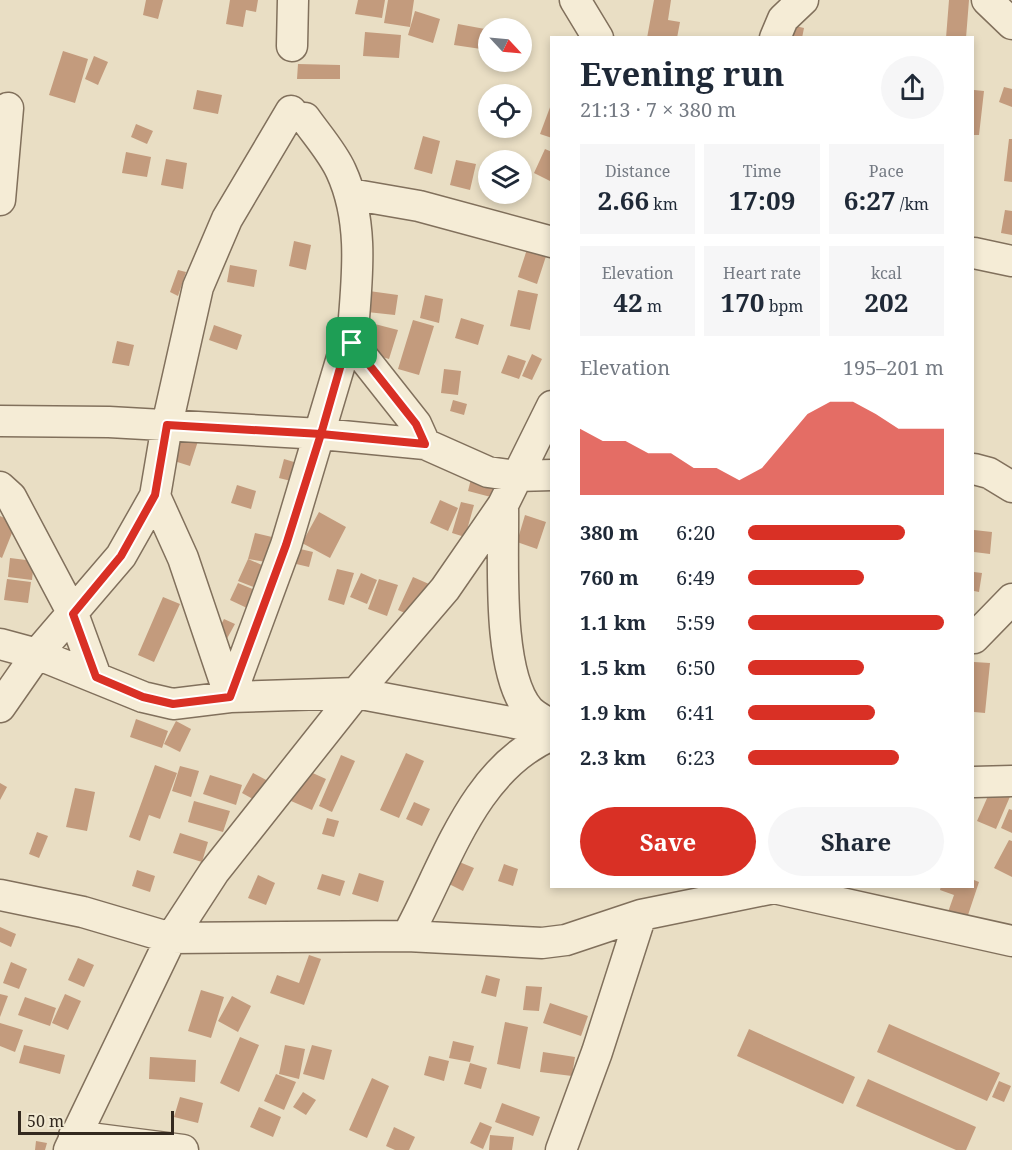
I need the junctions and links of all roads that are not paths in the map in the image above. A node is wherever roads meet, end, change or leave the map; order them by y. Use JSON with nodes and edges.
{"nodes":[{"id":1,"x":293,"y":0,"type":"edge"},
{"id":2,"x":575,"y":0,"type":"edge"},
{"id":3,"x":803,"y":0,"type":"edge"},
{"id":4,"x":987,"y":0,"type":"edge"},
{"id":5,"x":1012,"y":24,"type":"edge"},
{"id":6,"x":597,"y":36,"type":"edge"},
{"id":7,"x":776,"y":36,"type":"edge"},
{"id":8,"x":292,"y":46,"type":"dead end"},
{"id":9,"x":8,"y":108,"type":"dead end"},
{"id":10,"x":350,"y":194,"type":"junction"},
{"id":11,"x":0,"y":200,"type":"edge"},
{"id":12,"x":550,"y":241,"type":"edge"},
{"id":13,"x":974,"y":253,"type":"edge"},
{"id":14,"x":1012,"y":261,"type":"edge"},
{"id":15,"x":352,"y":343,"type":"junction"},
{"id":16,"x":550,"y":410,"type":"edge"},
{"id":17,"x":0,"y":421,"type":"edge"},
{"id":18,"x":167,"y":425,"type":"junction"},
{"id":19,"x":321,"y":434,"type":"junction"},
{"id":20,"x":425,"y":444,"type":"junction"},
{"id":21,"x":974,"y":469,"type":"edge"},
{"id":22,"x":550,"y":475,"type":"edge"},
{"id":23,"x":516,"y":476,"type":"junction"},
{"id":24,"x":0,"y":487,"type":"edge"},
{"id":25,"x":1012,"y":487,"type":"edge"},
{"id":26,"x":155,"y":495,"type":"junction"},
{"id":27,"x":502,"y":506,"type":"junction"},
{"id":28,"x":1012,"y":598,"type":"edge"},
{"id":29,"x":73,"y":614,"type":"junction"},
{"id":30,"x":974,"y":638,"type":"edge"},
{"id":31,"x":0,"y":644,"type":"edge"},
{"id":32,"x":38,"y":654,"type":"junction"},
{"id":33,"x":96,"y":677,"type":"junction"},
{"id":34,"x":356,"y":693,"type":"junction"},
{"id":35,"x":230,"y":697,"type":"junction"},
{"id":36,"x":0,"y":707,"type":"edge"},
{"id":37,"x":550,"y":728,"type":"edge"},
{"id":38,"x":550,"y":730,"type":"edge"},
{"id":39,"x":550,"y":732,"type":"edge"},
{"id":40,"x":1012,"y":781,"type":"edge"},
{"id":41,"x":974,"y":782,"type":"edge"},
{"id":42,"x":0,"y":895,"type":"edge"},
{"id":43,"x":641,"y":915,"type":"junction"},
{"id":44,"x":407,"y":936,"type":"junction"},
{"id":45,"x":171,"y":938,"type":"junction"},
{"id":46,"x":1012,"y":941,"type":"edge"},
{"id":47,"x":71,"y":1143,"type":"edge"},
{"id":48,"x":183,"y":1150,"type":"edge"},
{"id":49,"x":561,"y":1150,"type":"edge"}],
"edges":[{"from":1,"to":8,"type":"street"},
{"from":2,"to":6,"type":"street"},
{"from":3,"to":7,"type":"street"},
{"from":4,"to":5,"type":"street"},
{"from":9,"to":11,"type":"street"},
{"from":10,"to":12,"type":"street"},
{"from":10,"to":15,"type":"street"},
{"from":10,"to":18,"type":"street"},
{"from":13,"to":14,"type":"street"},
{"from":15,"to":19,"type":"street"},
{"from":15,"to":20,"type":"street"},
{"from":16,"to":23,"type":"street"},
{"from":17,"to":18,"type":"street"},
{"from":18,"to":19,"type":"street"},
{"from":18,"to":26,"type":"street"},
{"from":19,"to":20,"type":"street"},
{"from":19,"to":35,"type":"street"},
{"from":20,"to":23,"type":"street"},
{"from":21,"to":25,"type":"street"},
{"from":22,"to":23,"type":"street"},
{"from":23,"to":27,"type":"street"},
{"from":24,"to":29,"type":"street"},
{"from":26,"to":29,"type":"street"},
{"from":26,"to":35,"type":"street"},
{"from":27,"to":34,"type":"street"},
{"from":27,"to":37,"type":"street"},
{"from":28,"to":30,"type":"street"},
{"from":29,"to":32,"type":"street"},
{"from":29,"to":33,"type":"street"},
{"from":31,"to":32,"type":"street"},
{"from":32,"to":33,"type":"street"},
{"from":32,"to":36,"type":"street"},
{"from":33,"to":35,"type":"street"},
{"from":34,"to":35,"type":"street"},
{"from":34,"to":38,"type":"street"},
{"from":34,"to":45,"type":"street"},
{"from":39,"to":44,"type":"street"},
{"from":40,"to":41,"type":"street"},
{"from":42,"to":45,"type":"street"},
{"from":43,"to":44,"type":"street"},
{"from":43,"to":46,"type":"street"},
{"from":43,"to":49,"type":"street"},
{"from":44,"to":45,"type":"street"},
{"from":45,"to":47,"type":"street"},
{"from":47,"to":48,"type":"street"}]}
